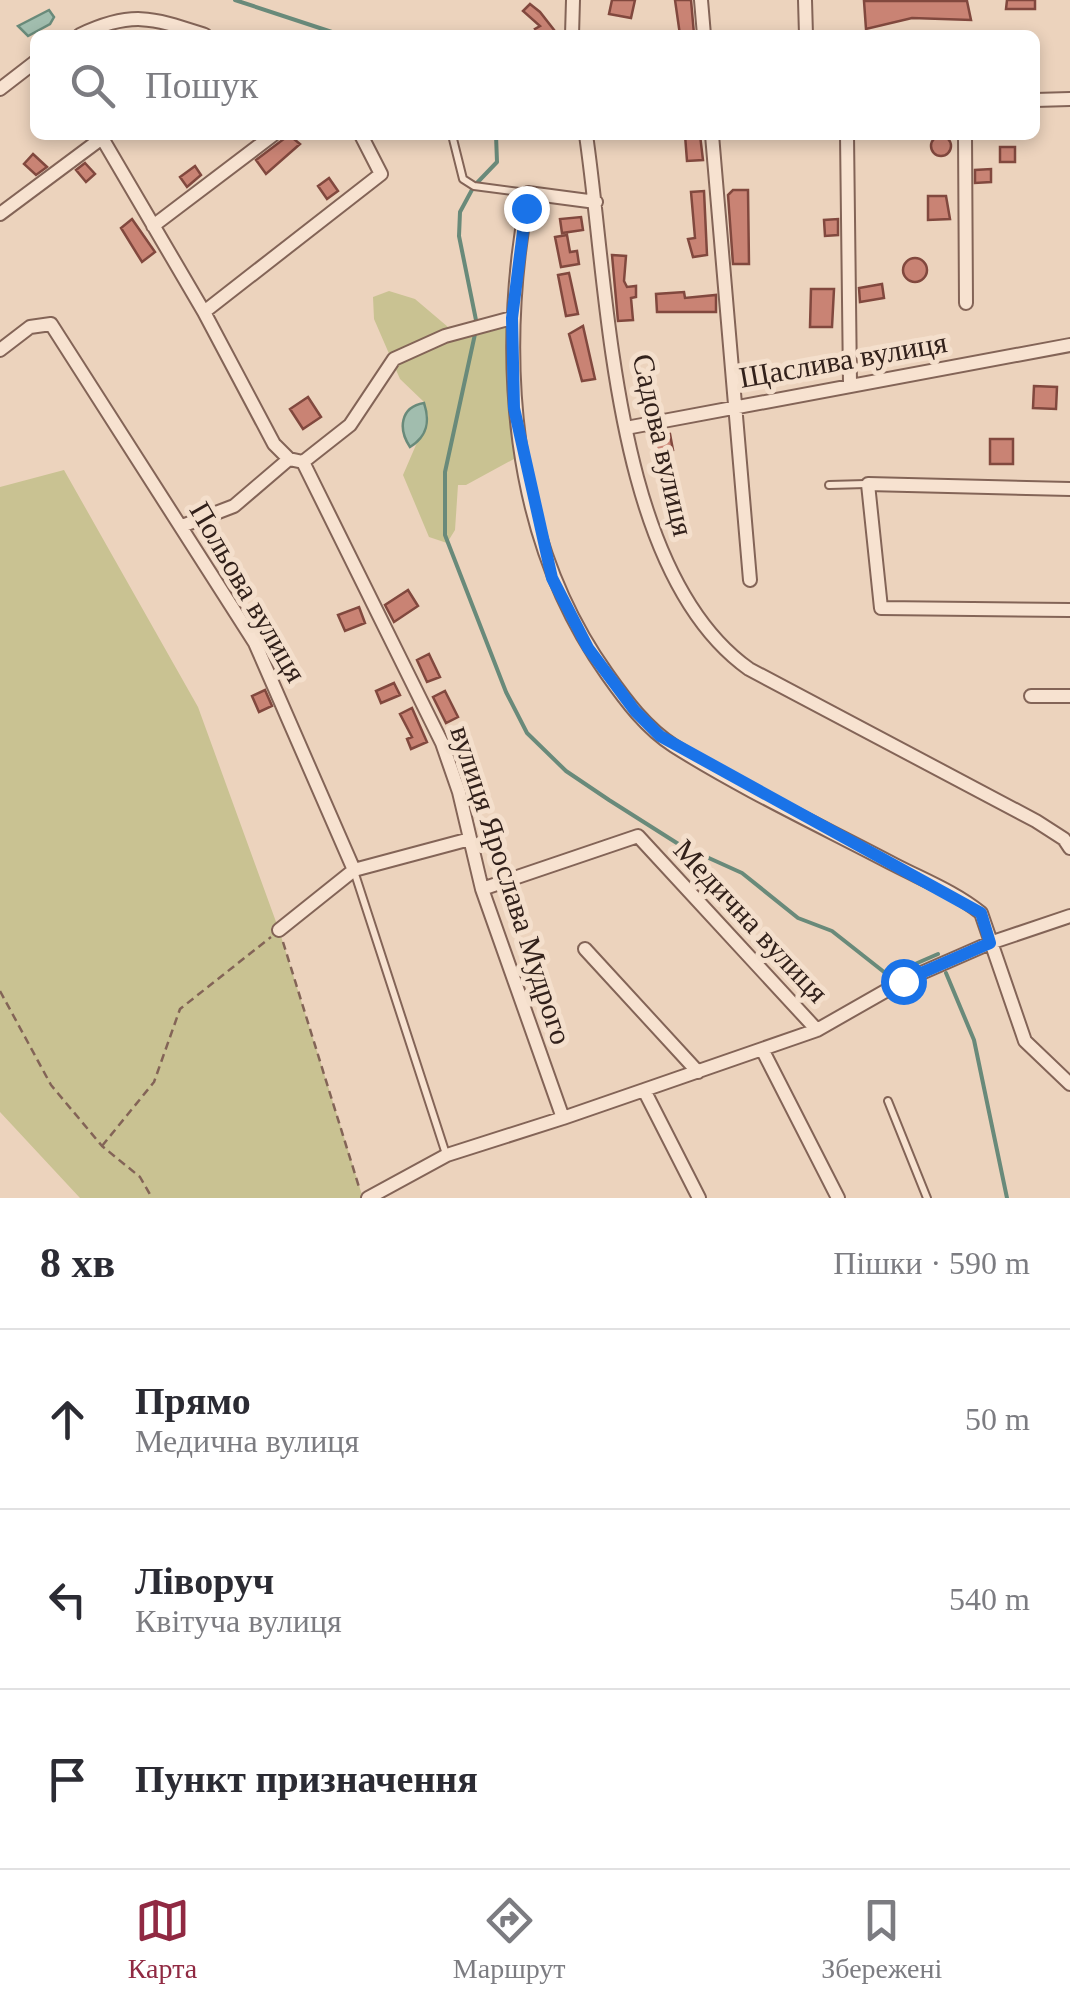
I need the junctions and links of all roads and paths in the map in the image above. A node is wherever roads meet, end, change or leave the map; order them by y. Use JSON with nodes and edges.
{"nodes":[{"id":1,"x":573,"y":0,"type":"edge"},
{"id":2,"x":701,"y":0,"type":"edge"},
{"id":3,"x":805,"y":0,"type":"edge"},
{"id":4,"x":90,"y":30,"type":"edge"},
{"id":5,"x":190,"y":30,"type":"edge"},
{"id":6,"x":572,"y":30,"type":"edge"},
{"id":7,"x":704,"y":30,"type":"edge"},
{"id":8,"x":806,"y":30,"type":"edge"},
{"id":9,"x":30,"y":66,"type":"edge"},
{"id":10,"x":0,"y":89,"type":"edge"},
{"id":11,"x":1070,"y":98,"type":"edge"},
{"id":12,"x":1040,"y":100,"type":"edge"},
{"id":13,"x":100,"y":140,"type":"edge"},
{"id":14,"x":106,"y":140,"type":"edge"},
{"id":15,"x":266,"y":140,"type":"edge"},
{"id":16,"x":364,"y":140,"type":"edge"},
{"id":17,"x":453,"y":140,"type":"edge"},
{"id":18,"x":587,"y":140,"type":"edge"},
{"id":19,"x":712,"y":140,"type":"edge"},
{"id":20,"x":847,"y":140,"type":"edge"},
{"id":21,"x":965,"y":140,"type":"edge"},
{"id":22,"x":528,"y":193,"type":"junction"},
{"id":23,"x":596,"y":202,"type":"junction"},
{"id":24,"x":0,"y":214,"type":"edge"},
{"id":25,"x":153,"y":226,"type":"junction"},
{"id":26,"x":966,"y":304,"type":"dead end"},
{"id":27,"x":204,"y":312,"type":"junction"},
{"id":28,"x":512,"y":318,"type":"junction"},
{"id":29,"x":1070,"y":345,"type":"edge"},
{"id":30,"x":0,"y":350,"type":"edge"},
{"id":31,"x":850,"y":384,"type":"junction"},
{"id":32,"x":734,"y":406,"type":"junction"},
{"id":33,"x":626,"y":428,"type":"junction"},
{"id":34,"x":296,"y":461,"type":"junction"},
{"id":35,"x":868,"y":484,"type":"junction"},
{"id":36,"x":829,"y":485,"type":"dead end"},
{"id":37,"x":1070,"y":489,"type":"edge"},
{"id":38,"x":182,"y":526,"type":"junction"},
{"id":39,"x":750,"y":580,"type":"dead end"},
{"id":40,"x":1070,"y":610,"type":"edge"},
{"id":41,"x":1031,"y":696,"type":"dead end"},
{"id":42,"x":1070,"y":696,"type":"edge"},
{"id":43,"x":470,"y":840,"type":"junction"},
{"id":44,"x":1070,"y":848,"type":"edge"},
{"id":45,"x":354,"y":870,"type":"junction"},
{"id":46,"x":482,"y":889,"type":"junction"},
{"id":47,"x":1070,"y":916,"type":"edge"},
{"id":48,"x":279,"y":930,"type":"junction"},
{"id":49,"x":990,"y":943,"type":"junction"},
{"id":50,"x":586,"y":949,"type":"dead end"},
{"id":51,"x":0,"y":991,"type":"edge"},
{"id":52,"x":817,"y":1030,"type":"junction"},
{"id":53,"x":763,"y":1051,"type":"junction"},
{"id":54,"x":698,"y":1072,"type":"junction"},
{"id":55,"x":1070,"y":1084,"type":"edge"},
{"id":56,"x":644,"y":1090,"type":"junction"},
{"id":57,"x":888,"y":1100,"type":"dead end"},
{"id":58,"x":563,"y":1118,"type":"junction"},
{"id":59,"x":102,"y":1146,"type":"junction"},
{"id":60,"x":447,"y":1155,"type":"junction"},
{"id":61,"x":152,"y":1198,"type":"edge"},
{"id":62,"x":366,"y":1198,"type":"edge"},
{"id":63,"x":699,"y":1198,"type":"edge"},
{"id":64,"x":838,"y":1198,"type":"edge"},
{"id":65,"x":926,"y":1198,"type":"edge"}],
"edges":[{"from":1,"to":6,"type":"street"},
{"from":2,"to":7,"type":"street"},
{"from":3,"to":8,"type":"street"},
{"from":4,"to":5,"type":"street"},
{"from":9,"to":10,"type":"street"},
{"from":11,"to":12,"type":"street"},
{"from":13,"to":24,"type":"street","name":"вулиця Ярослава Мудрого"},
{"from":14,"to":25,"type":"street","name":"вулиця Ярослава Мудрого"},
{"from":15,"to":25,"type":"street"},
{"from":16,"to":27,"type":"street"},
{"from":17,"to":22,"type":"lane"},
{"from":18,"to":23,"type":"street","name":"Садова вулиця"},
{"from":19,"to":32,"type":"street"},
{"from":20,"to":31,"type":"street"},
{"from":21,"to":26,"type":"street"},
{"from":22,"to":23,"type":"street"},
{"from":22,"to":28,"type":"street"},
{"from":23,"to":33,"type":"street","name":"Садова вулиця"},
{"from":25,"to":27,"type":"street","name":"вулиця Ярослава Мудрого"},
{"from":27,"to":34,"type":"street","name":"вулиця Ярослава Мудрого"},
{"from":28,"to":34,"type":"street"},
{"from":28,"to":49,"type":"street"},
{"from":29,"to":31,"type":"street","name":"Щаслива вулиця"},
{"from":30,"to":38,"type":"street","name":"Польова вулиця"},
{"from":31,"to":32,"type":"street","name":"Щаслива вулиця"},
{"from":32,"to":33,"type":"street","name":"Щаслива вулиця"},
{"from":32,"to":39,"type":"street"},
{"from":33,"to":44,"type":"street","name":"Садова вулиця"},
{"from":34,"to":38,"type":"street"},
{"from":34,"to":43,"type":"street","name":"вулиця Ярослава Мудрого"},
{"from":35,"to":36,"type":"lane"},
{"from":35,"to":37,"type":"street"},
{"from":35,"to":40,"type":"street"},
{"from":38,"to":45,"type":"street","name":"Польова вулиця"},
{"from":41,"to":42,"type":"street"},
{"from":43,"to":45,"type":"street"},
{"from":43,"to":46,"type":"street","name":"вулиця Ярослава Мудрого"},
{"from":45,"to":48,"type":"street"},
{"from":45,"to":60,"type":"lane"},
{"from":46,"to":52,"type":"street","name":"Медична вулиця"},
{"from":46,"to":58,"type":"street","name":"вулиця Ярослава Мудрого"},
{"from":47,"to":49,"type":"street","name":"Медична вулиця"},
{"from":48,"to":59,"type":"path"},
{"from":48,"to":62,"type":"path"},
{"from":49,"to":52,"type":"street","name":"Медична вулиця"},
{"from":49,"to":55,"type":"street"},
{"from":50,"to":54,"type":"street"},
{"from":51,"to":59,"type":"path"},
{"from":52,"to":53,"type":"street","name":"Медична вулиця"},
{"from":53,"to":54,"type":"street","name":"Медична вулиця"},
{"from":53,"to":64,"type":"street"},
{"from":54,"to":56,"type":"street","name":"Медична вулиця"},
{"from":56,"to":58,"type":"street"},
{"from":56,"to":63,"type":"street"},
{"from":57,"to":65,"type":"lane"},
{"from":58,"to":60,"type":"street"},
{"from":59,"to":61,"type":"path"},
{"from":60,"to":62,"type":"street"}]}
